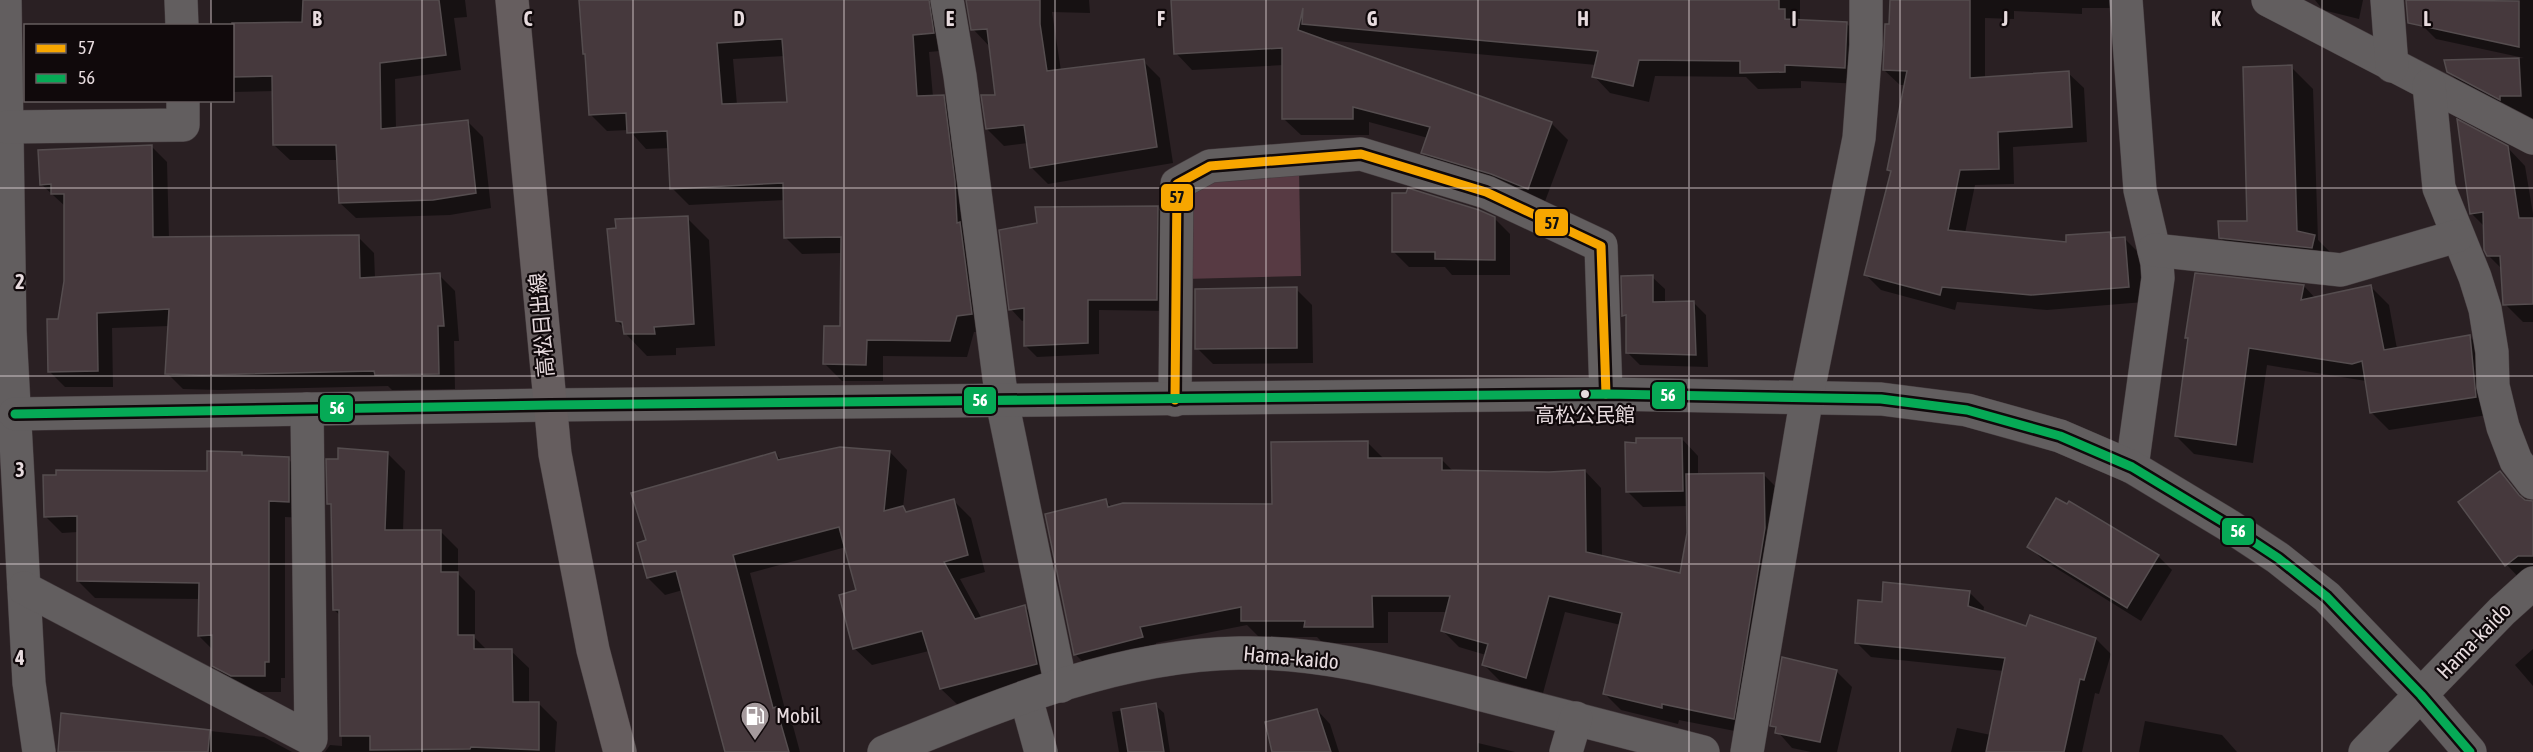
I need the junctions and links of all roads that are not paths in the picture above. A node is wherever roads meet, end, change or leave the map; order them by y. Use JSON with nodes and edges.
{"nodes":[{"id":1,"x":5,"y":0,"type":"edge"},
{"id":2,"x":182,"y":0,"type":"edge"},
{"id":3,"x":512,"y":0,"type":"edge"},
{"id":4,"x":946,"y":0,"type":"edge"},
{"id":5,"x":1866,"y":0,"type":"edge"},
{"id":6,"x":2126,"y":0,"type":"edge"},
{"id":7,"x":2268,"y":0,"type":"edge"},
{"id":8,"x":2387,"y":0,"type":"edge"},
{"id":9,"x":182,"y":24,"type":"edge"},
{"id":10,"x":2392,"y":66,"type":"junction"},
{"id":11,"x":2429,"y":85,"type":"junction"},
{"id":12,"x":183,"y":102,"type":"edge"},
{"id":13,"x":7,"y":127,"type":"junction"},
{"id":14,"x":2533,"y":138,"type":"edge"},
{"id":15,"x":2457,"y":236,"type":"junction"},
{"id":16,"x":2154,"y":250,"type":"junction"},
{"id":17,"x":1606,"y":394,"type":"junction"},
{"id":18,"x":1807,"y":396,"type":"junction"},
{"id":19,"x":1175,"y":400,"type":"junction"},
{"id":20,"x":1002,"y":401,"type":"junction"},
{"id":21,"x":550,"y":405,"type":"junction"},
{"id":22,"x":307,"y":409,"type":"junction"},
{"id":23,"x":15,"y":414,"type":"junction"},
{"id":24,"x":2132,"y":467,"type":"junction"},
{"id":25,"x":2533,"y":483,"type":"edge"},
{"id":26,"x":2533,"y":583,"type":"edge"},
{"id":27,"x":24,"y":588,"type":"junction"},
{"id":28,"x":1061,"y":686,"type":"junction"},
{"id":29,"x":2421,"y":695,"type":"junction"},
{"id":30,"x":1026,"y":698,"type":"junction"},
{"id":31,"x":1576,"y":718,"type":"junction"},
{"id":32,"x":39,"y":752,"type":"edge"},
{"id":33,"x":620,"y":752,"type":"edge"},
{"id":34,"x":884,"y":752,"type":"edge"},
{"id":35,"x":1041,"y":752,"type":"edge"},
{"id":36,"x":1566,"y":752,"type":"edge"},
{"id":37,"x":1703,"y":752,"type":"edge"},
{"id":38,"x":1747,"y":752,"type":"edge"},
{"id":39,"x":2365,"y":752,"type":"edge"},
{"id":40,"x":2470,"y":752,"type":"edge"}],
"edges":[{"from":1,"to":13,"type":"street"},
{"from":2,"to":9,"type":"street"},
{"from":3,"to":21,"type":"main road","name":"高松日出線"},
{"from":4,"to":20,"type":"street"},
{"from":5,"to":18,"type":"street"},
{"from":6,"to":16,"type":"street"},
{"from":7,"to":10,"type":"street"},
{"from":8,"to":10,"type":"street"},
{"from":10,"to":11,"type":"street"},
{"from":11,"to":14,"type":"street"},
{"from":11,"to":15,"type":"street"},
{"from":12,"to":13,"type":"street"},
{"from":13,"to":23,"type":"street"},
{"from":15,"to":16,"type":"street"},
{"from":15,"to":25,"type":"street"},
{"from":16,"to":24,"type":"street"},
{"from":17,"to":18,"type":"street"},
{"from":17,"to":19,"type":"street"},
{"from":17,"to":19,"type":"street"},
{"from":18,"to":24,"type":"street"},
{"from":18,"to":38,"type":"street"},
{"from":19,"to":20,"type":"street"},
{"from":20,"to":21,"type":"street"},
{"from":20,"to":28,"type":"street"},
{"from":21,"to":22,"type":"street"},
{"from":21,"to":33,"type":"main road","name":"高松日出線"},
{"from":22,"to":23,"type":"street"},
{"from":22,"to":27,"type":"street"},
{"from":23,"to":27,"type":"street"},
{"from":24,"to":29,"type":"street"},
{"from":26,"to":29,"type":"street","name":"Hama-kaido"},
{"from":27,"to":32,"type":"street"},
{"from":28,"to":30,"type":"street","name":"Hama-kaido"},
{"from":28,"to":31,"type":"street","name":"Hama-kaido"},
{"from":29,"to":39,"type":"street","name":"Hama-kaido"},
{"from":29,"to":40,"type":"street"},
{"from":30,"to":34,"type":"street","name":"Hama-kaido"},
{"from":30,"to":35,"type":"street"},
{"from":31,"to":36,"type":"street"},
{"from":31,"to":37,"type":"street","name":"Hama-kaido"}]}
